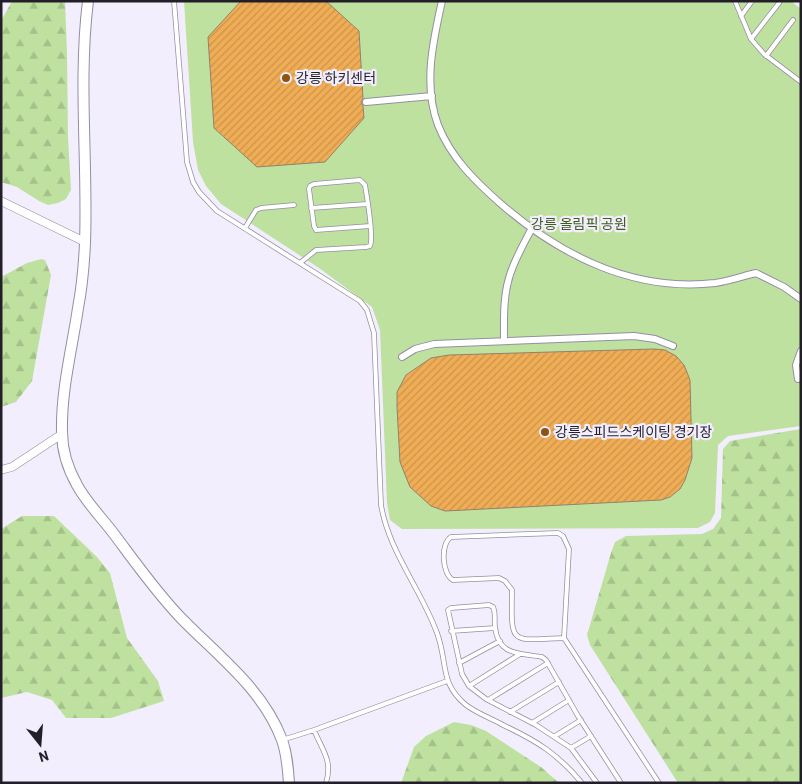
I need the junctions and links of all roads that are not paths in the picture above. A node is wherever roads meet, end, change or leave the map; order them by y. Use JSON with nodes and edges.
{"nodes":[{"id":1,"x":88,"y":1,"type":"edge"},
{"id":2,"x":174,"y":1,"type":"edge"},
{"id":3,"x":442,"y":1,"type":"edge"},
{"id":4,"x":735,"y":1,"type":"edge"},
{"id":5,"x":752,"y":1,"type":"edge"},
{"id":6,"x":779,"y":3,"type":"dead end"},
{"id":7,"x":740,"y":16,"type":"junction"},
{"id":8,"x":793,"y":20,"type":"dead end"},
{"id":9,"x":751,"y":39,"type":"junction"},
{"id":10,"x":766,"y":56,"type":"junction"},
{"id":11,"x":801,"y":82,"type":"edge"},
{"id":12,"x":432,"y":96,"type":"junction"},
{"id":13,"x":366,"y":102,"type":"dead end"},
{"id":14,"x":1,"y":200,"type":"edge"},
{"id":15,"x":368,"y":204,"type":"junction"},
{"id":16,"x":294,"y":205,"type":"dead end"},
{"id":17,"x":312,"y":208,"type":"junction"},
{"id":18,"x":370,"y":226,"type":"junction"},
{"id":19,"x":245,"y":228,"type":"junction"},
{"id":20,"x":532,"y":228,"type":"junction"},
{"id":21,"x":85,"y":242,"type":"junction"},
{"id":22,"x":300,"y":263,"type":"junction"},
{"id":23,"x":801,"y":299,"type":"edge"},
{"id":24,"x":504,"y":341,"type":"junction"},
{"id":25,"x":673,"y":346,"type":"dead end"},
{"id":26,"x":801,"y":351,"type":"edge"},
{"id":27,"x":402,"y":357,"type":"dead end"},
{"id":28,"x":798,"y":379,"type":"dead end"},
{"id":29,"x":62,"y":434,"type":"junction"},
{"id":30,"x":1,"y":470,"type":"edge"},
{"id":31,"x":495,"y":628,"type":"junction"},
{"id":32,"x":451,"y":631,"type":"junction"},
{"id":33,"x":564,"y":638,"type":"junction"},
{"id":34,"x":500,"y":641,"type":"junction"},
{"id":35,"x":520,"y":654,"type":"junction"},
{"id":36,"x":459,"y":663,"type":"junction"},
{"id":37,"x":548,"y":663,"type":"junction"},
{"id":38,"x":447,"y":681,"type":"junction"},
{"id":39,"x":558,"y":682,"type":"junction"},
{"id":40,"x":470,"y":686,"type":"junction"},
{"id":41,"x":488,"y":700,"type":"junction"},
{"id":42,"x":569,"y":700,"type":"junction"},
{"id":43,"x":510,"y":712,"type":"junction"},
{"id":44,"x":580,"y":720,"type":"junction"},
{"id":45,"x":532,"y":723,"type":"junction"},
{"id":46,"x":314,"y":730,"type":"junction"},
{"id":47,"x":555,"y":736,"type":"junction"},
{"id":48,"x":591,"y":736,"type":"junction"},
{"id":49,"x":282,"y":740,"type":"junction"},
{"id":50,"x":571,"y":748,"type":"junction"},
{"id":51,"x":290,"y":783,"type":"edge"},
{"id":52,"x":326,"y":783,"type":"edge"},
{"id":53,"x":582,"y":783,"type":"edge"},
{"id":54,"x":597,"y":783,"type":"edge"},
{"id":55,"x":621,"y":783,"type":"edge"},
{"id":56,"x":659,"y":783,"type":"edge"}],
"edges":[{"from":1,"to":21,"type":"street"},
{"from":2,"to":19,"type":"lane"},
{"from":3,"to":12,"type":"street"},
{"from":4,"to":7,"type":"lane"},
{"from":5,"to":7,"type":"lane"},
{"from":6,"to":9,"type":"lane"},
{"from":7,"to":9,"type":"lane"},
{"from":8,"to":10,"type":"lane"},
{"from":9,"to":10,"type":"lane"},
{"from":10,"to":11,"type":"lane"},
{"from":12,"to":13,"type":"street"},
{"from":12,"to":20,"type":"street"},
{"from":14,"to":21,"type":"street"},
{"from":15,"to":17,"type":"lane"},
{"from":15,"to":17,"type":"lane"},
{"from":15,"to":18,"type":"lane"},
{"from":16,"to":19,"type":"lane"},
{"from":17,"to":18,"type":"lane"},
{"from":18,"to":22,"type":"lane"},
{"from":19,"to":22,"type":"lane"},
{"from":20,"to":23,"type":"street"},
{"from":20,"to":24,"type":"street"},
{"from":21,"to":29,"type":"street"},
{"from":22,"to":38,"type":"lane"},
{"from":24,"to":25,"type":"street"},
{"from":24,"to":27,"type":"street"},
{"from":26,"to":28,"type":"street"},
{"from":29,"to":30,"type":"street"},
{"from":29,"to":49,"type":"street"},
{"from":31,"to":32,"type":"lane"},
{"from":31,"to":32,"type":"lane"},
{"from":31,"to":34,"type":"lane"},
{"from":32,"to":36,"type":"lane"},
{"from":33,"to":33,"type":"lane"},
{"from":33,"to":56,"type":"lane"},
{"from":34,"to":35,"type":"lane"},
{"from":34,"to":36,"type":"lane"},
{"from":35,"to":37,"type":"lane"},
{"from":35,"to":40,"type":"lane"},
{"from":36,"to":40,"type":"lane"},
{"from":37,"to":39,"type":"lane"},
{"from":37,"to":41,"type":"lane"},
{"from":38,"to":46,"type":"lane"},
{"from":38,"to":53,"type":"lane"},
{"from":39,"to":42,"type":"lane"},
{"from":39,"to":43,"type":"lane"},
{"from":40,"to":41,"type":"lane"},
{"from":41,"to":43,"type":"lane"},
{"from":42,"to":44,"type":"lane"},
{"from":42,"to":45,"type":"lane"},
{"from":43,"to":45,"type":"lane"},
{"from":44,"to":47,"type":"lane"},
{"from":44,"to":48,"type":"lane"},
{"from":45,"to":47,"type":"lane"},
{"from":46,"to":49,"type":"lane"},
{"from":46,"to":52,"type":"lane"},
{"from":47,"to":50,"type":"lane"},
{"from":48,"to":50,"type":"lane"},
{"from":48,"to":55,"type":"lane"},
{"from":49,"to":51,"type":"street"},
{"from":50,"to":54,"type":"lane"}]}
